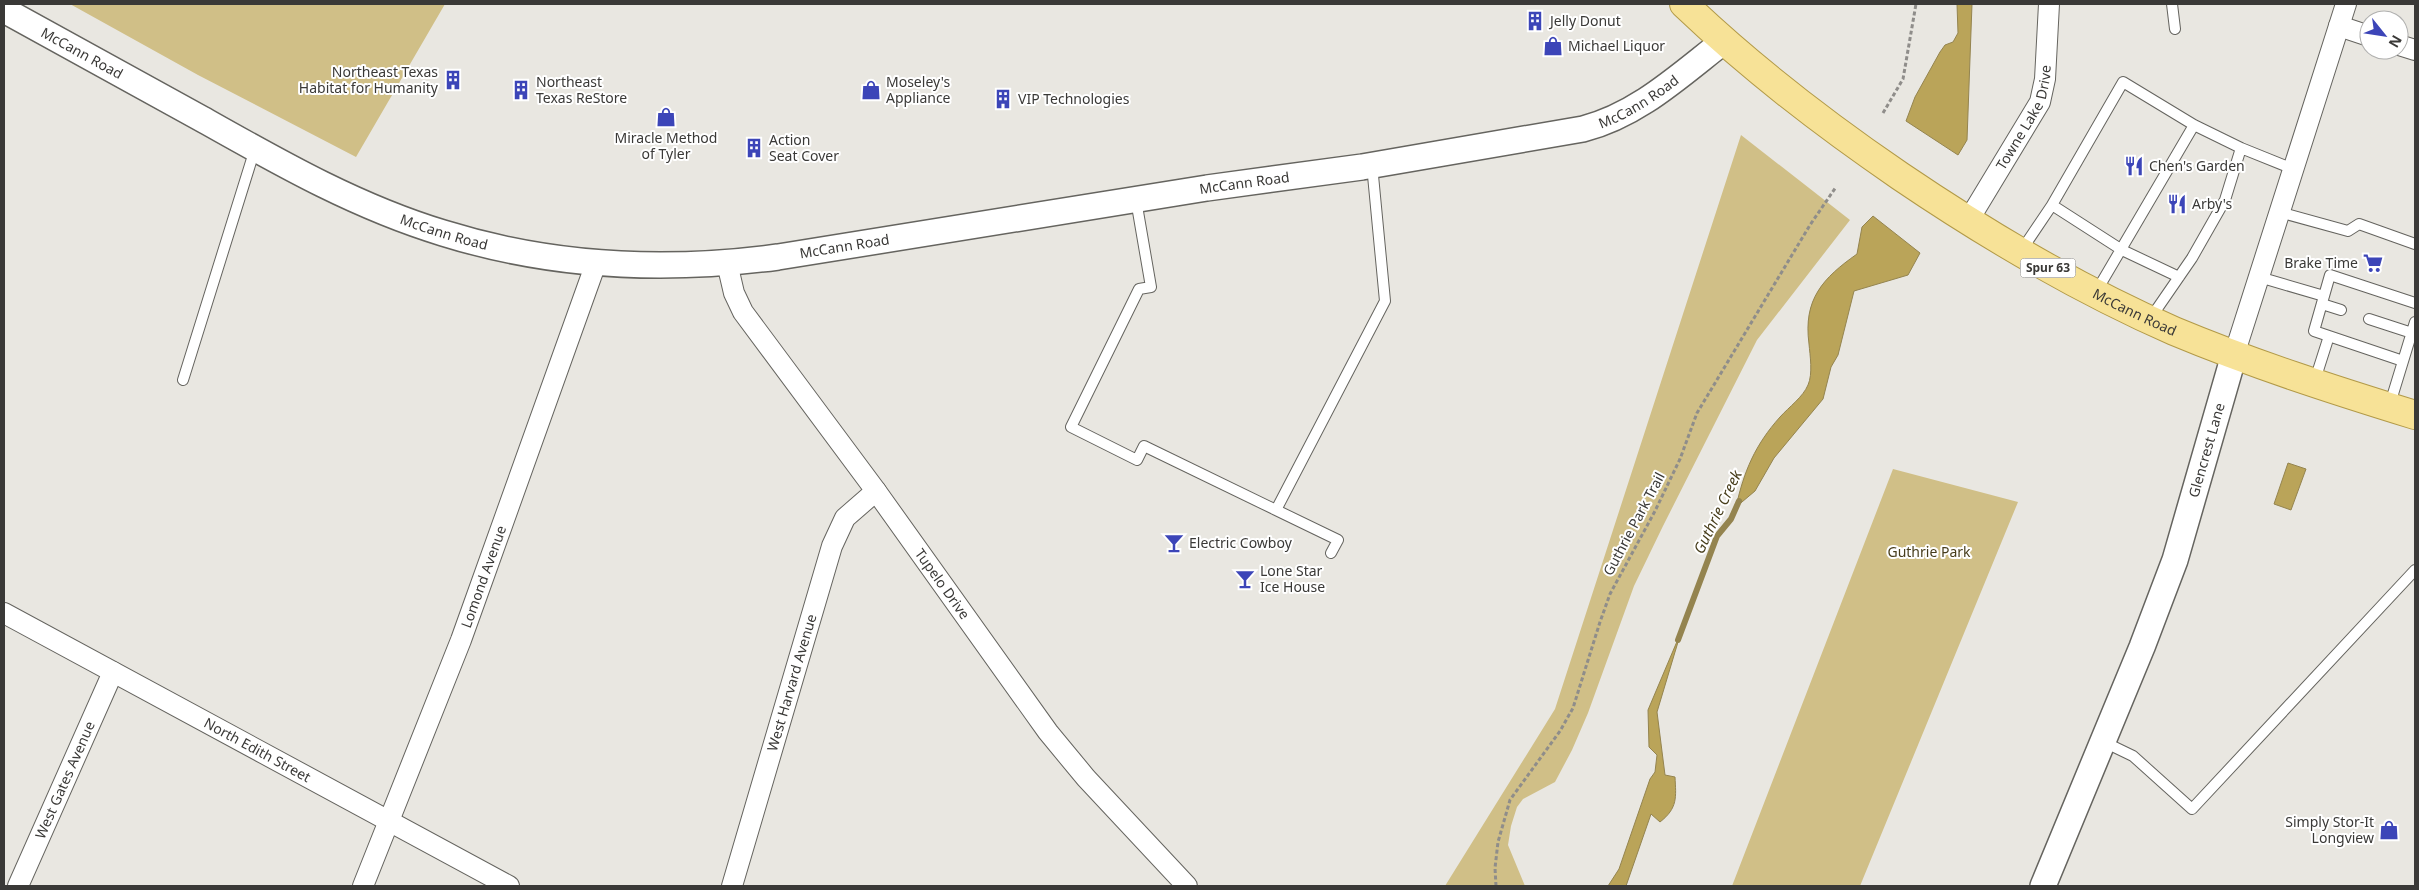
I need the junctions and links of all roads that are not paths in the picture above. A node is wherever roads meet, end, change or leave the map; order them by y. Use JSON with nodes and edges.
{"nodes":[{"id":1,"x":1684,"y":4,"type":"edge"},
{"id":2,"x":2049,"y":4,"type":"edge"},
{"id":3,"x":2172,"y":4,"type":"edge"},
{"id":4,"x":2346,"y":4,"type":"edge"},
{"id":5,"x":4,"y":10,"type":"edge"},
{"id":6,"x":2339,"y":26,"type":"junction"},
{"id":7,"x":2175,"y":29,"type":"dead end"},
{"id":8,"x":2359,"y":33,"type":"edge"},
{"id":9,"x":1724,"y":40,"type":"junction"},
{"id":10,"x":2194,"y":125,"type":"junction"},
{"id":11,"x":2241,"y":148,"type":"junction"},
{"id":12,"x":255,"y":149,"type":"junction"},
{"id":13,"x":1372,"y":166,"type":"junction"},
{"id":14,"x":2293,"y":169,"type":"junction"},
{"id":15,"x":1136,"y":200,"type":"junction"},
{"id":16,"x":2052,"y":205,"type":"junction"},
{"id":17,"x":2279,"y":212,"type":"junction"},
{"id":18,"x":1968,"y":221,"type":"junction"},
{"id":19,"x":2415,"y":244,"type":"edge"},
{"id":20,"x":2122,"y":250,"type":"junction"},
{"id":21,"x":2020,"y":252,"type":"junction"},
{"id":22,"x":596,"y":263,"type":"junction"},
{"id":23,"x":727,"y":263,"type":"junction"},
{"id":24,"x":2179,"y":277,"type":"junction"},
{"id":25,"x":2259,"y":277,"type":"junction"},
{"id":26,"x":2095,"y":293,"type":"junction"},
{"id":27,"x":2323,"y":300,"type":"junction"},
{"id":28,"x":2415,"y":303,"type":"edge"},
{"id":29,"x":2341,"y":310,"type":"dead end"},
{"id":30,"x":2150,"y":319,"type":"junction"},
{"id":31,"x":2369,"y":319,"type":"dead end"},
{"id":32,"x":2415,"y":322,"type":"edge"},
{"id":33,"x":2412,"y":333,"type":"junction"},
{"id":34,"x":2329,"y":336,"type":"junction"},
{"id":35,"x":2234,"y":355,"type":"junction"},
{"id":36,"x":2403,"y":361,"type":"junction"},
{"id":37,"x":183,"y":380,"type":"dead end"},
{"id":38,"x":2314,"y":383,"type":"junction"},
{"id":39,"x":2389,"y":407,"type":"junction"},
{"id":40,"x":2415,"y":415,"type":"edge"},
{"id":41,"x":876,"y":491,"type":"junction"},
{"id":42,"x":1276,"y":510,"type":"junction"},
{"id":43,"x":1331,"y":553,"type":"dead end"},
{"id":44,"x":2415,"y":570,"type":"edge"},
{"id":45,"x":4,"y":613,"type":"edge"},
{"id":46,"x":113,"y":672,"type":"junction"},
{"id":47,"x":2103,"y":742,"type":"junction"},
{"id":48,"x":388,"y":822,"type":"junction"},
{"id":49,"x":18,"y":886,"type":"edge"},
{"id":50,"x":363,"y":886,"type":"edge"},
{"id":51,"x":509,"y":886,"type":"edge"},
{"id":52,"x":732,"y":886,"type":"edge"},
{"id":53,"x":1187,"y":886,"type":"edge"},
{"id":54,"x":2043,"y":886,"type":"edge"}],
"edges":[{"from":1,"to":9,"type":"main road","number":"Spur 63"},
{"from":2,"to":18,"type":"street","name":"Towne Lake Drive"},
{"from":3,"to":7,"type":"lane"},
{"from":4,"to":6,"type":"street","name":"Glencrest Lane"},
{"from":5,"to":12,"type":"street","name":"McCann Road"},
{"from":6,"to":8,"type":"street"},
{"from":6,"to":14,"type":"street","name":"Glencrest Lane"},
{"from":9,"to":13,"type":"street","name":"McCann Road"},
{"from":9,"to":18,"type":"main road","name":"McCann Road","number":"Spur 63"},
{"from":10,"to":11,"type":"lane"},
{"from":10,"to":16,"type":"lane"},
{"from":10,"to":20,"type":"lane"},
{"from":11,"to":14,"type":"lane"},
{"from":11,"to":24,"type":"lane"},
{"from":12,"to":22,"type":"street","name":"McCann Road"},
{"from":12,"to":37,"type":"lane"},
{"from":13,"to":15,"type":"street","name":"McCann Road"},
{"from":13,"to":42,"type":"lane"},
{"from":14,"to":17,"type":"street","name":"Glencrest Lane"},
{"from":15,"to":23,"type":"street","name":"McCann Road"},
{"from":15,"to":42,"type":"lane"},
{"from":16,"to":20,"type":"lane"},
{"from":16,"to":21,"type":"lane"},
{"from":17,"to":19,"type":"lane"},
{"from":17,"to":25,"type":"street","name":"Glencrest Lane"},
{"from":18,"to":21,"type":"main road","name":"McCann Road","number":"Spur 63"},
{"from":20,"to":24,"type":"lane"},
{"from":20,"to":26,"type":"lane"},
{"from":21,"to":26,"type":"main road","name":"McCann Road","number":"Spur 63"},
{"from":22,"to":23,"type":"street","name":"McCann Road"},
{"from":22,"to":48,"type":"street","name":"Lomond Avenue"},
{"from":23,"to":41,"type":"street","name":"Tupelo Drive"},
{"from":24,"to":30,"type":"lane"},
{"from":25,"to":27,"type":"lane"},
{"from":25,"to":35,"type":"street","name":"Glencrest Lane"},
{"from":26,"to":30,"type":"main road","name":"McCann Road","number":"Spur 63"},
{"from":27,"to":28,"type":"lane"},
{"from":27,"to":29,"type":"lane"},
{"from":27,"to":34,"type":"lane"},
{"from":30,"to":35,"type":"main road","name":"McCann Road","number":"Spur 63"},
{"from":31,"to":33,"type":"lane"},
{"from":32,"to":33,"type":"lane"},
{"from":33,"to":36,"type":"lane"},
{"from":34,"to":36,"type":"lane"},
{"from":34,"to":38,"type":"lane"},
{"from":35,"to":38,"type":"main road","name":"McCann Road","number":"Spur 63"},
{"from":35,"to":47,"type":"street","name":"Glencrest Lane"},
{"from":36,"to":39,"type":"lane"},
{"from":38,"to":39,"type":"main road","name":"McCann Road","number":"Spur 63"},
{"from":39,"to":40,"type":"main road","name":"McCann Road","number":"Spur 63"},
{"from":41,"to":52,"type":"street","name":"West Harvard Avenue"},
{"from":41,"to":53,"type":"street","name":"Tupelo Drive"},
{"from":42,"to":43,"type":"lane"},
{"from":44,"to":47,"type":"lane"},
{"from":45,"to":46,"type":"street","name":"North Edith Street"},
{"from":46,"to":48,"type":"street","name":"North Edith Street"},
{"from":46,"to":49,"type":"street","name":"West Gates Avenue"},
{"from":47,"to":54,"type":"street","name":"Glencrest Lane"},
{"from":48,"to":50,"type":"street","name":"Lomond Avenue"},
{"from":48,"to":51,"type":"street","name":"North Edith Street"}]}
